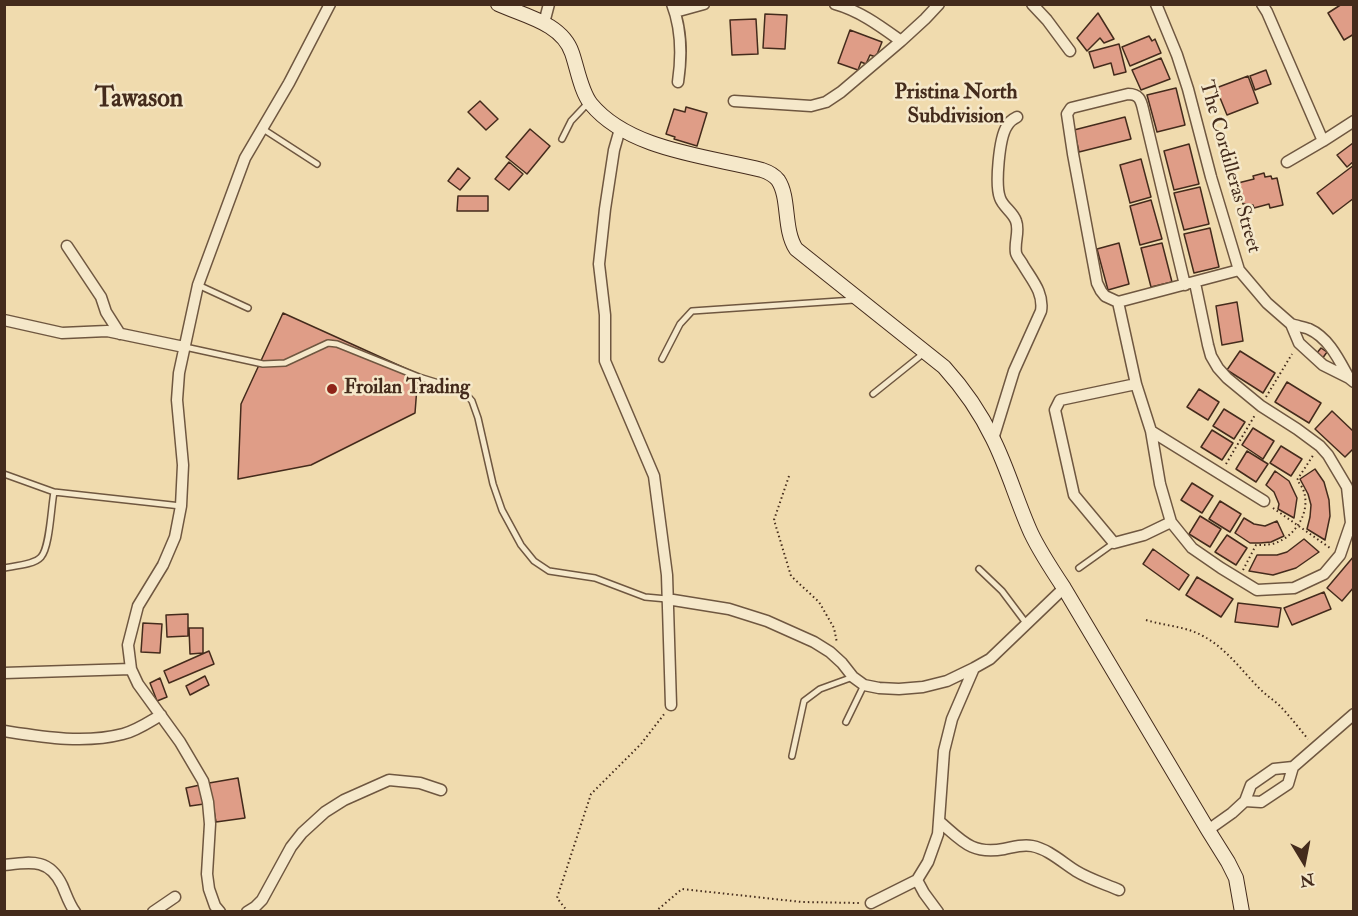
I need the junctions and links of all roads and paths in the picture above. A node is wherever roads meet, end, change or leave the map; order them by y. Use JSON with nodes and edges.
{"nodes":[{"id":1,"x":330,"y":4,"type":"edge"},
{"id":2,"x":498,"y":4,"type":"edge"},
{"id":3,"x":549,"y":4,"type":"edge"},
{"id":4,"x":704,"y":4,"type":"edge"},
{"id":5,"x":834,"y":4,"type":"edge"},
{"id":6,"x":939,"y":4,"type":"edge"},
{"id":7,"x":1032,"y":4,"type":"edge"},
{"id":8,"x":1156,"y":4,"type":"edge"},
{"id":9,"x":1262,"y":4,"type":"edge"},
{"id":10,"x":673,"y":8,"type":"edge"},
{"id":11,"x":544,"y":22,"type":"junction"},
{"id":12,"x":901,"y":41,"type":"junction"},
{"id":13,"x":1070,"y":51,"type":"dead end"},
{"id":14,"x":678,"y":82,"type":"dead end"},
{"id":15,"x":734,"y":101,"type":"dead end"},
{"id":16,"x":589,"y":102,"type":"junction"},
{"id":17,"x":1017,"y":117,"type":"dead end"},
{"id":18,"x":1353,"y":121,"type":"edge"},
{"id":19,"x":262,"y":129,"type":"junction"},
{"id":20,"x":620,"y":129,"type":"junction"},
{"id":21,"x":562,"y":139,"type":"dead end"},
{"id":22,"x":1323,"y":141,"type":"junction"},
{"id":23,"x":1287,"y":162,"type":"dead end"},
{"id":24,"x":316,"y":164,"type":"dead end"},
{"id":25,"x":67,"y":246,"type":"dead end"},
{"id":26,"x":1239,"y":270,"type":"junction"},
{"id":27,"x":1190,"y":284,"type":"junction"},
{"id":28,"x":198,"y":285,"type":"junction"},
{"id":29,"x":858,"y":299,"type":"junction"},
{"id":30,"x":1118,"y":302,"type":"junction"},
{"id":31,"x":248,"y":308,"type":"dead end"},
{"id":32,"x":4,"y":320,"type":"edge"},
{"id":33,"x":1290,"y":324,"type":"junction"},
{"id":34,"x":120,"y":334,"type":"junction"},
{"id":35,"x":1299,"y":344,"type":"junction"},
{"id":36,"x":184,"y":347,"type":"junction"},
{"id":37,"x":926,"y":352,"type":"junction"},
{"id":38,"x":662,"y":359,"type":"dead end"},
{"id":39,"x":1351,"y":380,"type":"edge"},
{"id":40,"x":1136,"y":384,"type":"junction"},
{"id":41,"x":873,"y":394,"type":"dead end"},
{"id":42,"x":1261,"y":406,"type":"junction"},
{"id":43,"x":1152,"y":430,"type":"junction"},
{"id":44,"x":993,"y":439,"type":"junction"},
{"id":45,"x":1320,"y":446,"type":"junction"},
{"id":46,"x":1220,"y":473,"type":"junction"},
{"id":47,"x":4,"y":474,"type":"edge"},
{"id":48,"x":789,"y":476,"type":"dead end"},
{"id":49,"x":54,"y":492,"type":"junction"},
{"id":50,"x":1264,"y":501,"type":"joint"},
{"id":51,"x":181,"y":506,"type":"junction"},
{"id":52,"x":1171,"y":522,"type":"junction"},
{"id":53,"x":1298,"y":526,"type":"junction"},
{"id":54,"x":1114,"y":543,"type":"junction"},
{"id":55,"x":1340,"y":555,"type":"junction"},
{"id":56,"x":4,"y":568,"type":"edge"},
{"id":57,"x":1079,"y":568,"type":"dead end"},
{"id":58,"x":979,"y":569,"type":"dead end"},
{"id":59,"x":1239,"y":578,"type":"junction"},
{"id":60,"x":1064,"y":588,"type":"junction"},
{"id":61,"x":667,"y":599,"type":"junction"},
{"id":62,"x":1146,"y":620,"type":"dead end"},
{"id":63,"x":1026,"y":623,"type":"junction"},
{"id":64,"x":842,"y":663,"type":"junction"},
{"id":65,"x":974,"y":668,"type":"junction"},
{"id":66,"x":131,"y":669,"type":"junction"},
{"id":67,"x":4,"y":673,"type":"edge"},
{"id":68,"x":853,"y":677,"type":"junction"},
{"id":69,"x":864,"y":685,"type":"junction"},
{"id":70,"x":671,"y":705,"type":"joint"},
{"id":71,"x":1353,"y":714,"type":"edge"},
{"id":72,"x":161,"y":716,"type":"junction"},
{"id":73,"x":846,"y":722,"type":"dead end"},
{"id":74,"x":4,"y":731,"type":"edge"},
{"id":75,"x":1315,"y":749,"type":"junction"},
{"id":76,"x":792,"y":756,"type":"dead end"},
{"id":77,"x":1293,"y":767,"type":"junction"},
{"id":78,"x":441,"y":790,"type":"dead end"},
{"id":79,"x":1245,"y":801,"type":"junction"},
{"id":80,"x":939,"y":822,"type":"junction"},
{"id":81,"x":1208,"y":830,"type":"junction"},
{"id":82,"x":4,"y":865,"type":"edge"},
{"id":83,"x":917,"y":880,"type":"junction"},
{"id":84,"x":1119,"y":890,"type":"dead end"},
{"id":85,"x":176,"y":897,"type":"dead end"},
{"id":86,"x":869,"y":907,"type":"edge"},
{"id":87,"x":75,"y":912,"type":"edge"},
{"id":88,"x":153,"y":912,"type":"edge"},
{"id":89,"x":220,"y":912,"type":"edge"},
{"id":90,"x":247,"y":912,"type":"edge"},
{"id":91,"x":568,"y":912,"type":"edge"},
{"id":92,"x":655,"y":912,"type":"edge"},
{"id":93,"x":938,"y":912,"type":"edge"},
{"id":94,"x":1242,"y":912,"type":"edge"}],
"edges":[{"from":1,"to":19,"type":"street"},
{"from":2,"to":11,"type":"street"},
{"from":3,"to":11,"type":"street"},
{"from":4,"to":10,"type":"street"},
{"from":5,"to":12,"type":"street"},
{"from":6,"to":12,"type":"street"},
{"from":7,"to":13,"type":"street"},
{"from":8,"to":26,"type":"street","name":"The Cordilleras Street"},
{"from":9,"to":22,"type":"street"},
{"from":10,"to":14,"type":"street"},
{"from":11,"to":16,"type":"street"},
{"from":12,"to":15,"type":"street"},
{"from":16,"to":20,"type":"street"},
{"from":16,"to":21,"type":"lane"},
{"from":17,"to":44,"type":"street"},
{"from":18,"to":22,"type":"street"},
{"from":19,"to":24,"type":"lane"},
{"from":19,"to":28,"type":"street"},
{"from":20,"to":29,"type":"street"},
{"from":20,"to":61,"type":"street"},
{"from":22,"to":23,"type":"street"},
{"from":25,"to":34,"type":"street"},
{"from":26,"to":27,"type":"street"},
{"from":26,"to":33,"type":"street","name":"The Cordilleras Street"},
{"from":27,"to":30,"type":"street"},
{"from":27,"to":30,"type":"street"},
{"from":27,"to":42,"type":"street"},
{"from":28,"to":31,"type":"lane"},
{"from":28,"to":36,"type":"street"},
{"from":29,"to":37,"type":"street"},
{"from":29,"to":38,"type":"lane"},
{"from":30,"to":40,"type":"street"},
{"from":32,"to":34,"type":"street"},
{"from":33,"to":35,"type":"street","name":"The Cordilleras Street"},
{"from":33,"to":39,"type":"street","name":"The Cordilleras Street"},
{"from":34,"to":36,"type":"street"},
{"from":35,"to":39,"type":"street","name":"The Cordilleras Street"},
{"from":35,"to":42,"type":"path"},
{"from":36,"to":51,"type":"street"},
{"from":36,"to":61,"type":"lane"},
{"from":37,"to":41,"type":"lane"},
{"from":37,"to":44,"type":"street"},
{"from":40,"to":43,"type":"street"},
{"from":40,"to":54,"type":"street"},
{"from":42,"to":45,"type":"street"},
{"from":42,"to":46,"type":"path"},
{"from":43,"to":46,"type":"street"},
{"from":43,"to":52,"type":"street"},
{"from":44,"to":60,"type":"street"},
{"from":45,"to":53,"type":"path"},
{"from":45,"to":55,"type":"street"},
{"from":46,"to":50,"type":"street"},
{"from":47,"to":49,"type":"lane"},
{"from":48,"to":64,"type":"path"},
{"from":49,"to":51,"type":"lane"},
{"from":49,"to":56,"type":"lane"},
{"from":50,"to":53,"type":"path"},
{"from":51,"to":66,"type":"street"},
{"from":52,"to":54,"type":"street"},
{"from":52,"to":59,"type":"street"},
{"from":53,"to":55,"type":"path"},
{"from":53,"to":59,"type":"path"},
{"from":54,"to":57,"type":"lane"},
{"from":55,"to":59,"type":"street"},
{"from":58,"to":63,"type":"lane"},
{"from":60,"to":63,"type":"street"},
{"from":60,"to":81,"type":"street"},
{"from":61,"to":64,"type":"street"},
{"from":61,"to":70,"type":"street"},
{"from":62,"to":75,"type":"path"},
{"from":63,"to":65,"type":"street"},
{"from":64,"to":68,"type":"street"},
{"from":65,"to":69,"type":"street"},
{"from":65,"to":80,"type":"street"},
{"from":66,"to":67,"type":"street"},
{"from":66,"to":72,"type":"street"},
{"from":68,"to":69,"type":"street"},
{"from":68,"to":76,"type":"lane"},
{"from":69,"to":73,"type":"lane"},
{"from":70,"to":91,"type":"path"},
{"from":71,"to":75,"type":"street"},
{"from":72,"to":74,"type":"street"},
{"from":72,"to":89,"type":"street"},
{"from":75,"to":77,"type":"street"},
{"from":77,"to":79,"type":"street"},
{"from":77,"to":79,"type":"street"},
{"from":78,"to":90,"type":"street"},
{"from":79,"to":81,"type":"street"},
{"from":80,"to":83,"type":"street"},
{"from":80,"to":84,"type":"street"},
{"from":81,"to":94,"type":"street"},
{"from":82,"to":87,"type":"street"},
{"from":83,"to":86,"type":"street"},
{"from":83,"to":93,"type":"street"},
{"from":85,"to":88,"type":"street"},
{"from":86,"to":92,"type":"path"}]}
